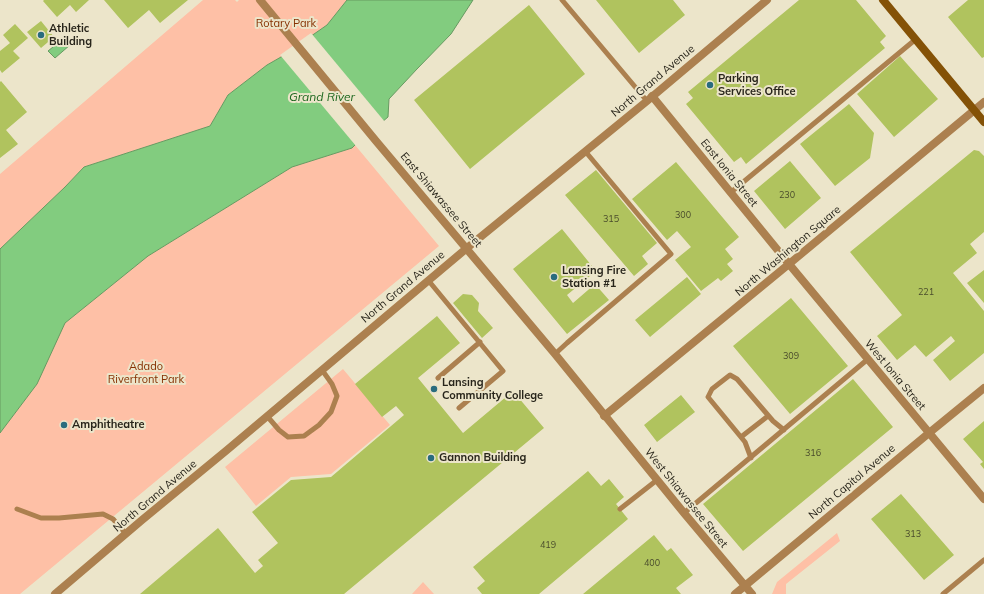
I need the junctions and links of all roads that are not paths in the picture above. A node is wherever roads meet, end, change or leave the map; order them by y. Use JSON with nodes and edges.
{"nodes":[{"id":1,"x":260,"y":0,"type":"edge"},
{"id":2,"x":562,"y":0,"type":"edge"},
{"id":3,"x":768,"y":0,"type":"edge"},
{"id":4,"x":883,"y":0,"type":"edge"},
{"id":5,"x":916,"y":39,"type":"junction"},
{"id":6,"x":649,"y":99,"type":"junction"},
{"id":7,"x":984,"y":102,"type":"edge"},
{"id":8,"x":974,"y":110,"type":"junction"},
{"id":9,"x":984,"y":122,"type":"edge"},
{"id":10,"x":585,"y":151,"type":"junction"},
{"id":11,"x":730,"y":193,"type":"junction"},
{"id":12,"x":467,"y":248,"type":"junction"},
{"id":13,"x":789,"y":264,"type":"junction"},
{"id":14,"x":428,"y":280,"type":"junction"},
{"id":15,"x":480,"y":342,"type":"junction"},
{"id":16,"x":555,"y":354,"type":"junction"},
{"id":17,"x":868,"y":359,"type":"junction"},
{"id":18,"x":322,"y":370,"type":"junction"},
{"id":19,"x":438,"y":378,"type":"dead end"},
{"id":20,"x":984,"y":388,"type":"edge"},
{"id":21,"x":459,"y":408,"type":"dead end"},
{"id":22,"x":267,"y":416,"type":"junction"},
{"id":23,"x":604,"y":416,"type":"junction"},
{"id":24,"x":768,"y":416,"type":"junction"},
{"id":25,"x":784,"y":430,"type":"junction"},
{"id":26,"x":929,"y":433,"type":"junction"},
{"id":27,"x":741,"y":437,"type":"junction"},
{"id":28,"x":751,"y":458,"type":"junction"},
{"id":29,"x":657,"y":480,"type":"junction"},
{"id":30,"x":984,"y":499,"type":"edge"},
{"id":31,"x":17,"y":509,"type":"dead end"},
{"id":32,"x":620,"y":509,"type":"dead end"},
{"id":33,"x":684,"y":513,"type":"junction"},
{"id":34,"x":126,"y":534,"type":"junction"},
{"id":35,"x":984,"y":560,"type":"edge"},
{"id":36,"x":745,"y":586,"type":"junction"},
{"id":37,"x":55,"y":594,"type":"edge"},
{"id":38,"x":735,"y":594,"type":"edge"},
{"id":39,"x":752,"y":594,"type":"edge"},
{"id":40,"x":943,"y":594,"type":"edge"}],
"edges":[{"from":1,"to":12,"type":"street","name":"East Shiawassee Street"},
{"from":2,"to":6,"type":"lane"},
{"from":3,"to":6,"type":"street","name":"North Grand Avenue"},
{"from":4,"to":5,"type":"main road"},
{"from":5,"to":8,"type":"main road"},
{"from":5,"to":11,"type":"lane"},
{"from":6,"to":10,"type":"street","name":"North Grand Avenue"},
{"from":6,"to":11,"type":"street","name":"East Ionia Street"},
{"from":7,"to":8,"type":"street","name":"North Washington Square"},
{"from":8,"to":9,"type":"main road"},
{"from":8,"to":13,"type":"street","name":"North Washington Square"},
{"from":10,"to":12,"type":"street","name":"North Grand Avenue"},
{"from":10,"to":16,"type":"lane"},
{"from":11,"to":13,"type":"street","name":"East Ionia Street"},
{"from":12,"to":14,"type":"street","name":"North Grand Avenue"},
{"from":12,"to":16,"type":"street","name":"East Shiawassee Street"},
{"from":13,"to":17,"type":"street","name":"West Ionia Street"},
{"from":13,"to":23,"type":"street","name":"North Washington Square"},
{"from":14,"to":15,"type":"lane"},
{"from":14,"to":18,"type":"street","name":"North Grand Avenue"},
{"from":15,"to":19,"type":"lane"},
{"from":15,"to":21,"type":"lane"},
{"from":16,"to":23,"type":"street","name":"East Shiawassee Street"},
{"from":17,"to":25,"type":"lane"},
{"from":17,"to":26,"type":"street","name":"West Ionia Street"},
{"from":18,"to":22,"type":"street","name":"North Grand Avenue"},
{"from":18,"to":22,"type":"lane"},
{"from":20,"to":26,"type":"street","name":"North Capitol Avenue"},
{"from":22,"to":34,"type":"street","name":"North Grand Avenue"},
{"from":23,"to":29,"type":"street","name":"West Shiawassee Street"},
{"from":24,"to":25,"type":"lane"},
{"from":24,"to":27,"type":"lane"},
{"from":24,"to":27,"type":"lane"},
{"from":25,"to":28,"type":"lane"},
{"from":26,"to":30,"type":"street","name":"West Ionia Street"},
{"from":26,"to":36,"type":"street","name":"North Capitol Avenue"},
{"from":27,"to":28,"type":"lane"},
{"from":28,"to":33,"type":"lane"},
{"from":29,"to":32,"type":"lane"},
{"from":29,"to":33,"type":"street","name":"West Shiawassee Street"},
{"from":31,"to":34,"type":"lane"},
{"from":33,"to":36,"type":"street","name":"West Shiawassee Street"},
{"from":34,"to":37,"type":"street","name":"North Grand Avenue"},
{"from":35,"to":40,"type":"lane"},
{"from":36,"to":38,"type":"street","name":"North Capitol Avenue"},
{"from":36,"to":39,"type":"street","name":"West Shiawassee Street"}]}
